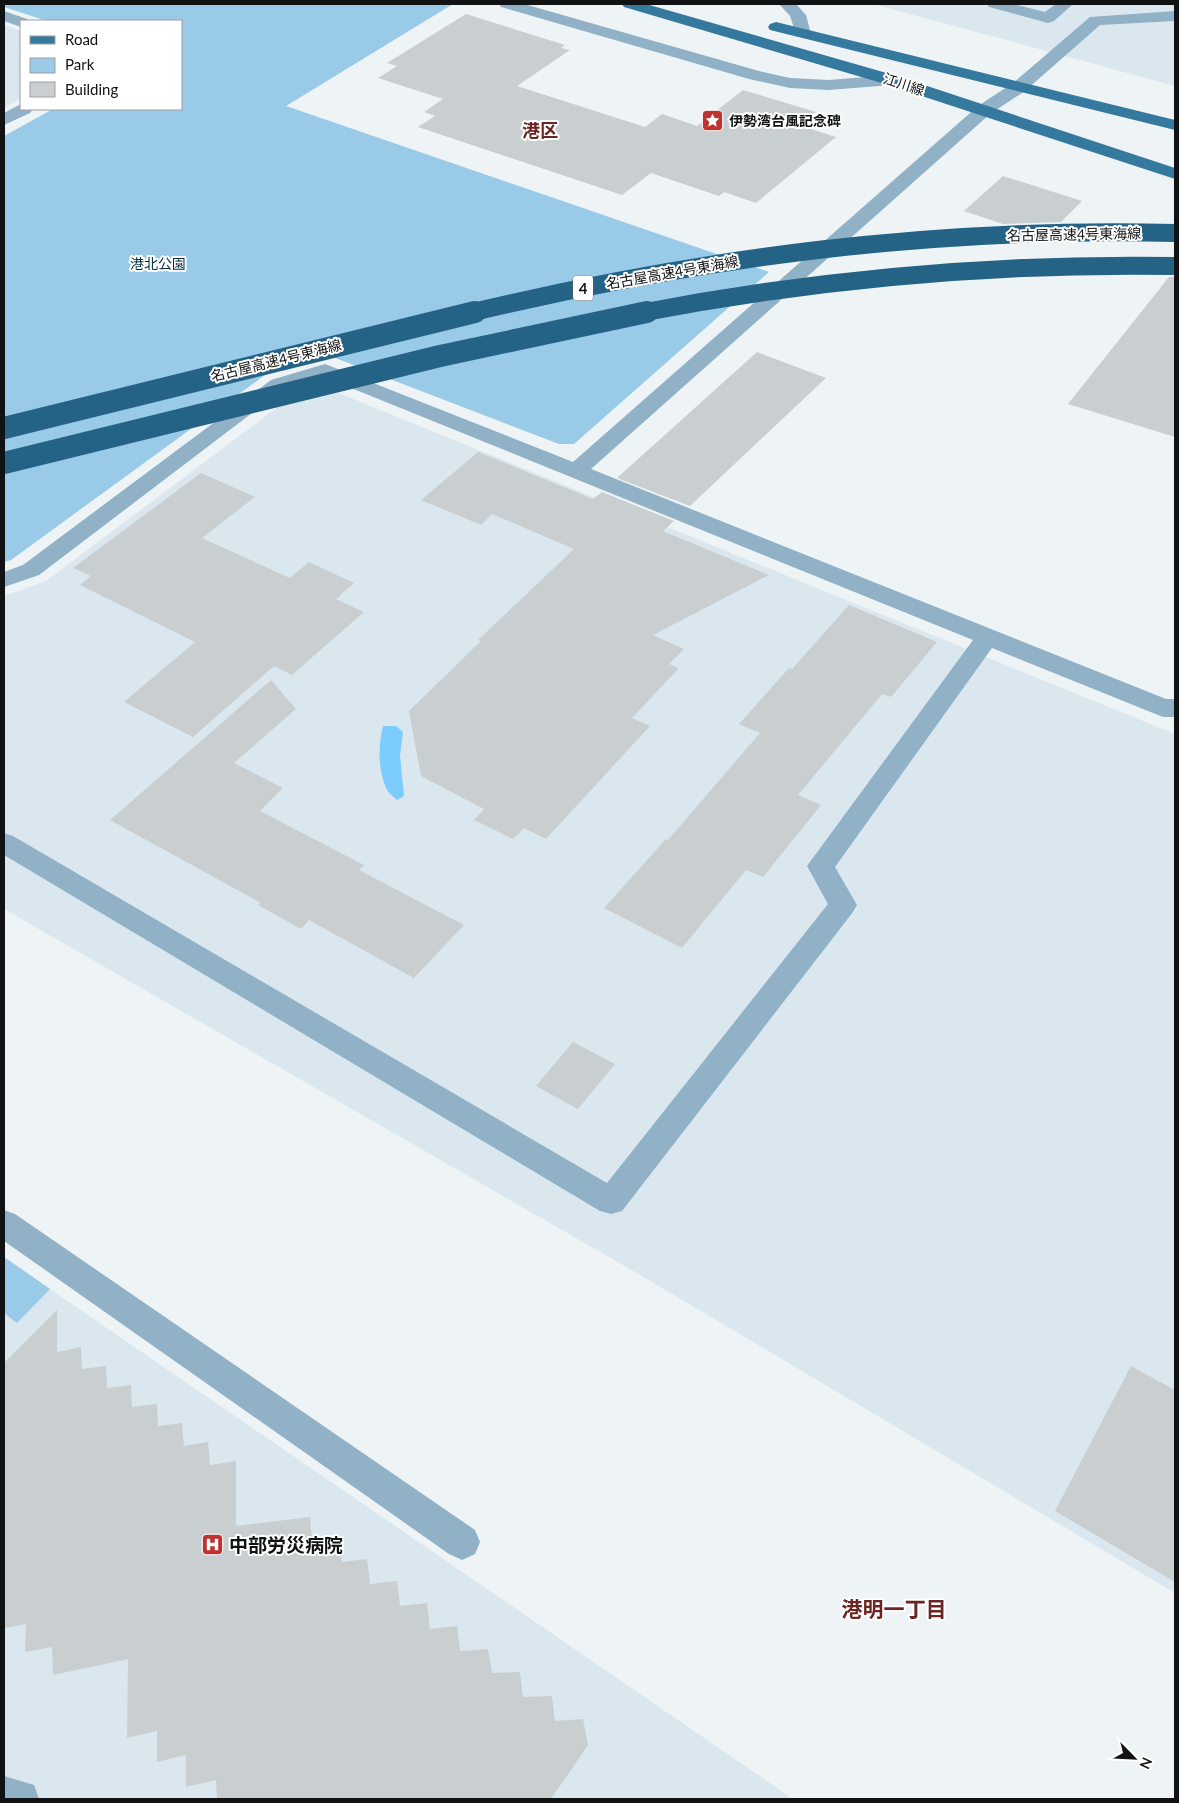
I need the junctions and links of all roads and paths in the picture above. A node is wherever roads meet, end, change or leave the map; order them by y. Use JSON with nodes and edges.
{"nodes":[{"id":1,"x":507,"y":4,"type":"edge"},
{"id":2,"x":630,"y":4,"type":"edge"},
{"id":3,"x":787,"y":4,"type":"edge"},
{"id":4,"x":995,"y":4,"type":"edge"},
{"id":5,"x":1064,"y":4,"type":"edge"},
{"id":6,"x":1148,"y":4,"type":"edge"},
{"id":7,"x":4,"y":16,"type":"edge"},
{"id":8,"x":1175,"y":16,"type":"edge"},
{"id":9,"x":1133,"y":18,"type":"junction"},
{"id":10,"x":1113,"y":19,"type":"junction"},
{"id":11,"x":20,"y":22,"type":"edge"},
{"id":12,"x":759,"y":22,"type":"dead end"},
{"id":13,"x":803,"y":34,"type":"junction"},
{"id":14,"x":891,"y":80,"type":"junction"},
{"id":15,"x":1019,"y":87,"type":"junction"},
{"id":16,"x":22,"y":110,"type":"edge"},
{"id":17,"x":984,"y":110,"type":"junction"},
{"id":18,"x":4,"y":120,"type":"edge"},
{"id":19,"x":1175,"y":124,"type":"edge"},
{"id":20,"x":1175,"y":174,"type":"edge"},
{"id":21,"x":1175,"y":233,"type":"edge"},
{"id":22,"x":1175,"y":266,"type":"edge"},
{"id":23,"x":4,"y":428,"type":"edge"},
{"id":24,"x":4,"y":463,"type":"edge"},
{"id":25,"x":576,"y":471,"type":"junction"},
{"id":26,"x":4,"y":580,"type":"edge"},
{"id":27,"x":988,"y":637,"type":"junction"},
{"id":28,"x":1175,"y":708,"type":"edge"},
{"id":29,"x":4,"y":843,"type":"edge"},
{"id":30,"x":4,"y":1224,"type":"edge"},
{"id":31,"x":462,"y":1542,"type":"dead end"},
{"id":32,"x":4,"y":1795,"type":"edge"},
{"id":33,"x":20,"y":1799,"type":"edge"}],
"edges":[{"from":1,"to":14,"type":"street"},
{"from":2,"to":14,"type":"main road","name":"江川線"},
{"from":3,"to":13,"type":"street"},
{"from":4,"to":5,"type":"street"},
{"from":5,"to":10,"type":"street"},
{"from":6,"to":9,"type":"street"},
{"from":7,"to":11,"type":"street"},
{"from":8,"to":9,"type":"street"},
{"from":9,"to":10,"type":"street"},
{"from":10,"to":15,"type":"street"},
{"from":12,"to":13,"type":"main road","name":"江川線"},
{"from":13,"to":15,"type":"main road","name":"江川線"},
{"from":14,"to":17,"type":"main road","name":"江川線"},
{"from":15,"to":17,"type":"street"},
{"from":15,"to":19,"type":"main road","name":"江川線"},
{"from":16,"to":18,"type":"street"},
{"from":17,"to":20,"type":"main road","name":"江川線"},
{"from":17,"to":25,"type":"street"},
{"from":21,"to":23,"type":"highway","name":"名古屋高速4号東海線","number":"4","bridge":true},
{"from":22,"to":24,"type":"highway","name":"名古屋高速4号東海線","number":"4","bridge":true},
{"from":25,"to":26,"type":"street"},
{"from":25,"to":27,"type":"street"},
{"from":27,"to":28,"type":"street"},
{"from":27,"to":29,"type":"street"},
{"from":30,"to":31,"type":"street"},
{"from":32,"to":33,"type":"street"}]}
